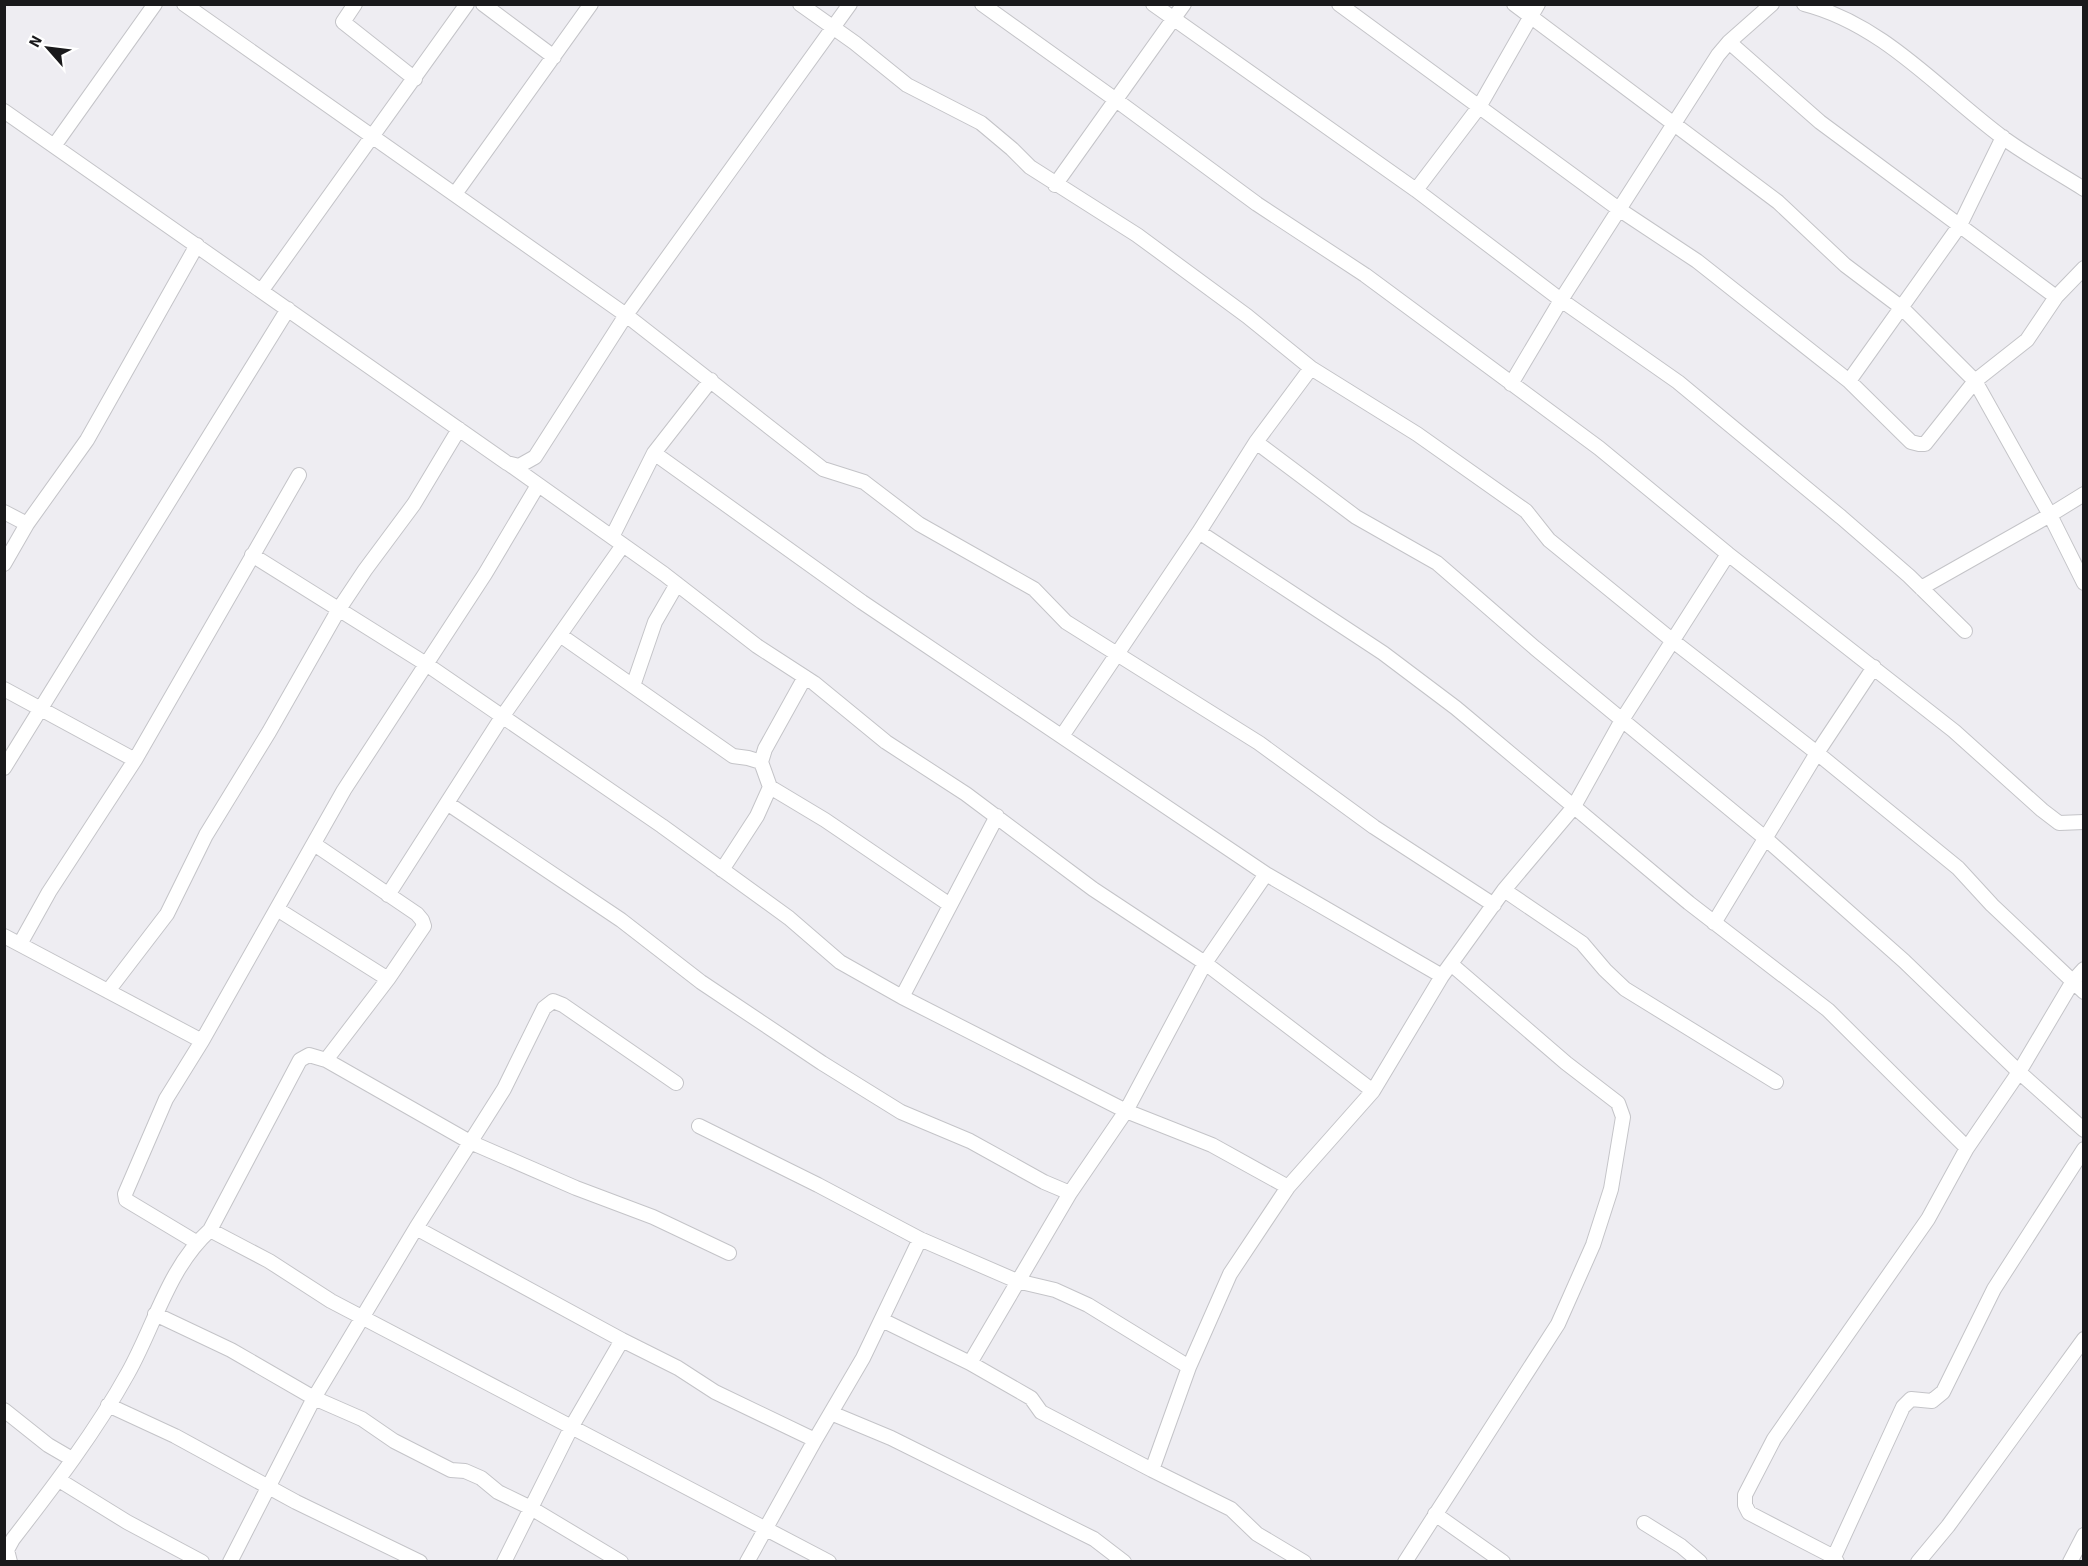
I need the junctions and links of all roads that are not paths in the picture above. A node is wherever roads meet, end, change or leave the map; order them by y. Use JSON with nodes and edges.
{"nodes":[{"id":1,"x":155,"y":4,"type":"edge"},
{"id":2,"x":184,"y":4,"type":"edge"},
{"id":3,"x":355,"y":4,"type":"edge"},
{"id":4,"x":467,"y":4,"type":"edge"},
{"id":5,"x":483,"y":4,"type":"edge"},
{"id":6,"x":591,"y":4,"type":"edge"},
{"id":7,"x":800,"y":4,"type":"edge"},
{"id":8,"x":850,"y":4,"type":"edge"},
{"id":9,"x":982,"y":4,"type":"edge"},
{"id":10,"x":1153,"y":4,"type":"edge"},
{"id":11,"x":1184,"y":4,"type":"edge"},
{"id":12,"x":1339,"y":4,"type":"edge"},
{"id":13,"x":1514,"y":4,"type":"edge"},
{"id":14,"x":1772,"y":4,"type":"edge"},
{"id":15,"x":1804,"y":4,"type":"edge"},
{"id":16,"x":1535,"y":11,"type":"edge"},
{"id":17,"x":1174,"y":19,"type":"junction"},
{"id":18,"x":834,"y":29,"type":"junction"},
{"id":19,"x":1729,"y":42,"type":"junction"},
{"id":20,"x":554,"y":57,"type":"junction"},
{"id":21,"x":415,"y":79,"type":"junction"},
{"id":22,"x":1116,"y":100,"type":"junction"},
{"id":23,"x":1479,"y":107,"type":"junction"},
{"id":24,"x":4,"y":111,"type":"edge"},
{"id":25,"x":1675,"y":124,"type":"junction"},
{"id":26,"x":373,"y":137,"type":"junction"},
{"id":27,"x":2002,"y":137,"type":"junction"},
{"id":28,"x":54,"y":146,"type":"junction"},
{"id":29,"x":1055,"y":185,"type":"junction"},
{"id":30,"x":2084,"y":189,"type":"edge"},
{"id":31,"x":1416,"y":190,"type":"junction"},
{"id":32,"x":455,"y":194,"type":"junction"},
{"id":33,"x":1620,"y":210,"type":"junction"},
{"id":34,"x":1960,"y":225,"type":"junction"},
{"id":35,"x":197,"y":244,"type":"junction"},
{"id":36,"x":2084,"y":268,"type":"edge"},
{"id":37,"x":262,"y":290,"type":"junction"},
{"id":38,"x":2056,"y":297,"type":"junction"},
{"id":39,"x":1561,"y":300,"type":"junction"},
{"id":40,"x":1902,"y":308,"type":"junction"},
{"id":41,"x":288,"y":309,"type":"junction"},
{"id":42,"x":626,"y":315,"type":"junction"},
{"id":43,"x":1311,"y":368,"type":"junction"},
{"id":44,"x":711,"y":380,"type":"junction"},
{"id":45,"x":1849,"y":381,"type":"junction"},
{"id":46,"x":1976,"y":381,"type":"junction"},
{"id":47,"x":1511,"y":384,"type":"junction"},
{"id":48,"x":459,"y":429,"type":"junction"},
{"id":49,"x":1256,"y":442,"type":"junction"},
{"id":50,"x":654,"y":453,"type":"junction"},
{"id":51,"x":507,"y":463,"type":"junction"},
{"id":52,"x":299,"y":476,"type":"dead end"},
{"id":53,"x":538,"y":485,"type":"junction"},
{"id":54,"x":2084,"y":494,"type":"edge"},
{"id":55,"x":4,"y":512,"type":"edge"},
{"id":56,"x":2050,"y":515,"type":"junction"},
{"id":57,"x":27,"y":524,"type":"junction"},
{"id":58,"x":1199,"y":532,"type":"junction"},
{"id":59,"x":618,"y":541,"type":"junction"},
{"id":60,"x":252,"y":555,"type":"junction"},
{"id":61,"x":1728,"y":555,"type":"junction"},
{"id":62,"x":4,"y":564,"type":"edge"},
{"id":63,"x":677,"y":584,"type":"junction"},
{"id":64,"x":2084,"y":584,"type":"edge"},
{"id":65,"x":1921,"y":588,"type":"junction"},
{"id":66,"x":339,"y":609,"type":"junction"},
{"id":67,"x":1965,"y":631,"type":"dead end"},
{"id":68,"x":560,"y":635,"type":"junction"},
{"id":69,"x":1673,"y":641,"type":"junction"},
{"id":70,"x":1117,"y":653,"type":"junction"},
{"id":71,"x":426,"y":664,"type":"junction"},
{"id":72,"x":1874,"y":667,"type":"junction"},
{"id":73,"x":805,"y":677,"type":"junction"},
{"id":74,"x":633,"y":686,"type":"junction"},
{"id":75,"x":4,"y":689,"type":"edge"},
{"id":76,"x":40,"y":708,"type":"junction"},
{"id":77,"x":502,"y":717,"type":"junction"},
{"id":78,"x":1622,"y":720,"type":"junction"},
{"id":79,"x":1062,"y":736,"type":"junction"},
{"id":80,"x":1816,"y":753,"type":"junction"},
{"id":81,"x":135,"y":760,"type":"junction"},
{"id":82,"x":761,"y":762,"type":"junction"},
{"id":83,"x":4,"y":768,"type":"edge"},
{"id":84,"x":770,"y":787,"type":"junction"},
{"id":85,"x":447,"y":803,"type":"junction"},
{"id":86,"x":1573,"y":808,"type":"junction"},
{"id":87,"x":997,"y":816,"type":"junction"},
{"id":88,"x":2084,"y":822,"type":"edge"},
{"id":89,"x":1765,"y":838,"type":"junction"},
{"id":90,"x":314,"y":843,"type":"junction"},
{"id":91,"x":722,"y":870,"type":"junction"},
{"id":92,"x":1266,"y":874,"type":"junction"},
{"id":93,"x":1504,"y":890,"type":"junction"},
{"id":94,"x":388,"y":895,"type":"junction"},
{"id":95,"x":950,"y":905,"type":"junction"},
{"id":96,"x":1494,"y":905,"type":"junction"},
{"id":97,"x":277,"y":909,"type":"junction"},
{"id":98,"x":1714,"y":923,"type":"junction"},
{"id":99,"x":4,"y":936,"type":"edge"},
{"id":100,"x":20,"y":944,"type":"junction"},
{"id":101,"x":1205,"y":963,"type":"junction"},
{"id":102,"x":2084,"y":969,"type":"edge"},
{"id":103,"x":1447,"y":970,"type":"junction"},
{"id":104,"x":388,"y":980,"type":"junction"},
{"id":105,"x":2073,"y":981,"type":"junction"},
{"id":106,"x":108,"y":991,"type":"junction"},
{"id":107,"x":2084,"y":992,"type":"edge"},
{"id":108,"x":902,"y":997,"type":"junction"},
{"id":109,"x":202,"y":1041,"type":"junction"},
{"id":110,"x":326,"y":1060,"type":"junction"},
{"id":111,"x":2019,"y":1072,"type":"junction"},
{"id":112,"x":1776,"y":1082,"type":"dead end"},
{"id":113,"x":676,"y":1083,"type":"dead end"},
{"id":114,"x":1373,"y":1091,"type":"junction"},
{"id":115,"x":1126,"y":1111,"type":"junction"},
{"id":116,"x":699,"y":1126,"type":"dead end"},
{"id":117,"x":2084,"y":1130,"type":"edge"},
{"id":118,"x":470,"y":1142,"type":"junction"},
{"id":119,"x":1967,"y":1148,"type":"junction"},
{"id":120,"x":2084,"y":1149,"type":"edge"},
{"id":121,"x":1288,"y":1187,"type":"junction"},
{"id":122,"x":1070,"y":1192,"type":"junction"},
{"id":123,"x":416,"y":1228,"type":"junction"},
{"id":124,"x":210,"y":1230,"type":"junction"},
{"id":125,"x":920,"y":1239,"type":"junction"},
{"id":126,"x":196,"y":1242,"type":"junction"},
{"id":127,"x":729,"y":1253,"type":"dead end"},
{"id":128,"x":1017,"y":1281,"type":"junction"},
{"id":129,"x":155,"y":1314,"type":"junction"},
{"id":130,"x":363,"y":1317,"type":"junction"},
{"id":131,"x":882,"y":1320,"type":"junction"},
{"id":132,"x":2084,"y":1339,"type":"edge"},
{"id":133,"x":622,"y":1340,"type":"junction"},
{"id":134,"x":970,"y":1363,"type":"junction"},
{"id":135,"x":1190,"y":1367,"type":"junction"},
{"id":136,"x":314,"y":1398,"type":"junction"},
{"id":137,"x":108,"y":1405,"type":"junction"},
{"id":138,"x":4,"y":1410,"type":"edge"},
{"id":139,"x":831,"y":1413,"type":"junction"},
{"id":140,"x":572,"y":1426,"type":"junction"},
{"id":141,"x":815,"y":1440,"type":"junction"},
{"id":142,"x":72,"y":1459,"type":"junction"},
{"id":143,"x":1152,"y":1470,"type":"junction"},
{"id":144,"x":59,"y":1480,"type":"junction"},
{"id":145,"x":269,"y":1487,"type":"junction"},
{"id":146,"x":531,"y":1508,"type":"junction"},
{"id":147,"x":1435,"y":1514,"type":"junction"},
{"id":148,"x":1644,"y":1524,"type":"dead end"},
{"id":149,"x":766,"y":1527,"type":"junction"},
{"id":150,"x":9,"y":1535,"type":"edge"},
{"id":151,"x":2084,"y":1535,"type":"edge"},
{"id":152,"x":1835,"y":1559,"type":"edge"},
{"id":153,"x":1121,"y":1560,"type":"edge"},
{"id":154,"x":9,"y":1562,"type":"edge"},
{"id":155,"x":202,"y":1562,"type":"edge"},
{"id":156,"x":230,"y":1562,"type":"edge"},
{"id":157,"x":420,"y":1562,"type":"edge"},
{"id":158,"x":504,"y":1562,"type":"edge"},
{"id":159,"x":621,"y":1562,"type":"edge"},
{"id":160,"x":747,"y":1562,"type":"edge"},
{"id":161,"x":829,"y":1562,"type":"edge"},
{"id":162,"x":1304,"y":1562,"type":"edge"},
{"id":163,"x":1405,"y":1562,"type":"edge"},
{"id":164,"x":1503,"y":1562,"type":"edge"},
{"id":165,"x":1700,"y":1562,"type":"edge"},
{"id":166,"x":1918,"y":1562,"type":"edge"},
{"id":167,"x":2070,"y":1562,"type":"edge"}],
"edges":[{"from":1,"to":28,"type":"street"},
{"from":2,"to":26,"type":"street"},
{"from":3,"to":21,"type":"street"},
{"from":4,"to":21,"type":"street"},
{"from":5,"to":20,"type":"street"},
{"from":6,"to":20,"type":"street"},
{"from":7,"to":18,"type":"street"},
{"from":8,"to":18,"type":"street"},
{"from":9,"to":22,"type":"street"},
{"from":10,"to":17,"type":"street"},
{"from":11,"to":17,"type":"street"},
{"from":12,"to":23,"type":"street"},
{"from":13,"to":16,"type":"street"},
{"from":14,"to":19,"type":"street"},
{"from":15,"to":27,"type":"street"},
{"from":16,"to":23,"type":"street"},
{"from":16,"to":25,"type":"street"},
{"from":17,"to":22,"type":"street"},
{"from":17,"to":31,"type":"street"},
{"from":18,"to":29,"type":"street"},
{"from":18,"to":42,"type":"street"},
{"from":19,"to":25,"type":"street"},
{"from":19,"to":34,"type":"street"},
{"from":20,"to":32,"type":"street"},
{"from":21,"to":26,"type":"street"},
{"from":22,"to":29,"type":"street"},
{"from":22,"to":47,"type":"street"},
{"from":23,"to":31,"type":"street"},
{"from":23,"to":33,"type":"street"},
{"from":24,"to":28,"type":"street"},
{"from":25,"to":33,"type":"street"},
{"from":25,"to":40,"type":"street"},
{"from":26,"to":32,"type":"street"},
{"from":26,"to":37,"type":"street"},
{"from":27,"to":30,"type":"street"},
{"from":27,"to":34,"type":"street"},
{"from":28,"to":35,"type":"street"},
{"from":29,"to":43,"type":"street"},
{"from":31,"to":39,"type":"street"},
{"from":32,"to":42,"type":"street"},
{"from":33,"to":39,"type":"street"},
{"from":33,"to":45,"type":"street"},
{"from":34,"to":38,"type":"street"},
{"from":34,"to":40,"type":"street"},
{"from":35,"to":37,"type":"street"},
{"from":35,"to":57,"type":"street"},
{"from":36,"to":38,"type":"street"},
{"from":37,"to":41,"type":"street"},
{"from":38,"to":46,"type":"street"},
{"from":39,"to":47,"type":"street"},
{"from":39,"to":65,"type":"street"},
{"from":40,"to":45,"type":"street"},
{"from":40,"to":46,"type":"street"},
{"from":41,"to":48,"type":"street"},
{"from":41,"to":76,"type":"street"},
{"from":42,"to":44,"type":"street"},
{"from":42,"to":51,"type":"street"},
{"from":43,"to":49,"type":"street"},
{"from":43,"to":69,"type":"street"},
{"from":44,"to":50,"type":"street"},
{"from":44,"to":70,"type":"street"},
{"from":45,"to":46,"type":"street"},
{"from":46,"to":56,"type":"street"},
{"from":47,"to":61,"type":"street"},
{"from":48,"to":51,"type":"street"},
{"from":48,"to":66,"type":"street"},
{"from":49,"to":58,"type":"street"},
{"from":49,"to":78,"type":"street"},
{"from":50,"to":59,"type":"street"},
{"from":50,"to":79,"type":"street"},
{"from":51,"to":53,"type":"street"},
{"from":52,"to":60,"type":"street"},
{"from":53,"to":59,"type":"street"},
{"from":53,"to":71,"type":"street"},
{"from":54,"to":56,"type":"street"},
{"from":55,"to":57,"type":"street"},
{"from":56,"to":64,"type":"street"},
{"from":56,"to":65,"type":"street"},
{"from":57,"to":62,"type":"street"},
{"from":58,"to":70,"type":"street"},
{"from":58,"to":86,"type":"street"},
{"from":59,"to":63,"type":"street"},
{"from":59,"to":68,"type":"street"},
{"from":60,"to":66,"type":"street"},
{"from":60,"to":81,"type":"street"},
{"from":61,"to":69,"type":"street"},
{"from":61,"to":72,"type":"street"},
{"from":63,"to":73,"type":"street"},
{"from":63,"to":74,"type":"street"},
{"from":65,"to":67,"type":"street"},
{"from":66,"to":71,"type":"street"},
{"from":66,"to":106,"type":"street"},
{"from":68,"to":74,"type":"street"},
{"from":68,"to":77,"type":"street"},
{"from":69,"to":78,"type":"street"},
{"from":69,"to":80,"type":"street"},
{"from":70,"to":79,"type":"street"},
{"from":70,"to":96,"type":"street"},
{"from":71,"to":77,"type":"street"},
{"from":71,"to":90,"type":"street"},
{"from":72,"to":80,"type":"street"},
{"from":72,"to":88,"type":"street"},
{"from":73,"to":82,"type":"street"},
{"from":73,"to":87,"type":"street"},
{"from":74,"to":82,"type":"street"},
{"from":75,"to":76,"type":"street"},
{"from":76,"to":81,"type":"street"},
{"from":76,"to":83,"type":"street"},
{"from":77,"to":85,"type":"street"},
{"from":77,"to":91,"type":"street"},
{"from":78,"to":86,"type":"street"},
{"from":78,"to":89,"type":"street"},
{"from":79,"to":92,"type":"street"},
{"from":80,"to":89,"type":"street"},
{"from":80,"to":105,"type":"street"},
{"from":81,"to":100,"type":"street"},
{"from":82,"to":84,"type":"street"},
{"from":84,"to":91,"type":"street"},
{"from":84,"to":95,"type":"street"},
{"from":85,"to":94,"type":"street"},
{"from":85,"to":122,"type":"street"},
{"from":86,"to":93,"type":"street"},
{"from":86,"to":98,"type":"street"},
{"from":87,"to":95,"type":"street"},
{"from":87,"to":101,"type":"street"},
{"from":89,"to":98,"type":"street"},
{"from":89,"to":111,"type":"street"},
{"from":90,"to":94,"type":"street"},
{"from":90,"to":97,"type":"street"},
{"from":91,"to":108,"type":"street"},
{"from":92,"to":101,"type":"street"},
{"from":92,"to":103,"type":"street"},
{"from":93,"to":96,"type":"street"},
{"from":93,"to":112,"type":"street"},
{"from":94,"to":104,"type":"street"},
{"from":95,"to":108,"type":"street"},
{"from":96,"to":103,"type":"street"},
{"from":97,"to":104,"type":"street"},
{"from":97,"to":109,"type":"street"},
{"from":98,"to":119,"type":"street"},
{"from":99,"to":100,"type":"street"},
{"from":100,"to":106,"type":"street"},
{"from":101,"to":114,"type":"street"},
{"from":101,"to":115,"type":"street"},
{"from":102,"to":105,"type":"street"},
{"from":103,"to":114,"type":"street"},
{"from":103,"to":147,"type":"street"},
{"from":104,"to":110,"type":"street"},
{"from":105,"to":107,"type":"street"},
{"from":105,"to":111,"type":"street"},
{"from":106,"to":109,"type":"street"},
{"from":108,"to":115,"type":"street"},
{"from":109,"to":126,"type":"street"},
{"from":110,"to":118,"type":"street"},
{"from":110,"to":124,"type":"street"},
{"from":111,"to":117,"type":"street"},
{"from":111,"to":119,"type":"street"},
{"from":113,"to":118,"type":"street"},
{"from":114,"to":121,"type":"street"},
{"from":115,"to":121,"type":"street"},
{"from":115,"to":122,"type":"street"},
{"from":116,"to":125,"type":"street"},
{"from":118,"to":123,"type":"street"},
{"from":118,"to":127,"type":"street"},
{"from":119,"to":152,"type":"street"},
{"from":120,"to":152,"type":"street"},
{"from":121,"to":135,"type":"street"},
{"from":122,"to":128,"type":"street"},
{"from":123,"to":130,"type":"street"},
{"from":123,"to":133,"type":"street"},
{"from":124,"to":126,"type":"street"},
{"from":124,"to":130,"type":"street"},
{"from":125,"to":128,"type":"street"},
{"from":125,"to":131,"type":"street"},
{"from":126,"to":129,"type":"street"},
{"from":128,"to":134,"type":"street"},
{"from":128,"to":135,"type":"street"},
{"from":129,"to":136,"type":"street"},
{"from":129,"to":137,"type":"street"},
{"from":130,"to":136,"type":"street"},
{"from":130,"to":140,"type":"street"},
{"from":131,"to":134,"type":"street"},
{"from":131,"to":139,"type":"street"},
{"from":132,"to":166,"type":"street"},
{"from":133,"to":140,"type":"street"},
{"from":133,"to":141,"type":"street"},
{"from":134,"to":143,"type":"street"},
{"from":135,"to":143,"type":"street"},
{"from":136,"to":145,"type":"street"},
{"from":136,"to":146,"type":"street"},
{"from":137,"to":142,"type":"street"},
{"from":137,"to":145,"type":"street"},
{"from":138,"to":142,"type":"street"},
{"from":139,"to":141,"type":"street"},
{"from":139,"to":153,"type":"street"},
{"from":140,"to":146,"type":"street"},
{"from":140,"to":149,"type":"street"},
{"from":141,"to":149,"type":"street"},
{"from":142,"to":144,"type":"street"},
{"from":143,"to":162,"type":"street"},
{"from":144,"to":150,"type":"street"},
{"from":144,"to":155,"type":"street"},
{"from":145,"to":156,"type":"street"},
{"from":145,"to":157,"type":"street"},
{"from":146,"to":158,"type":"street"},
{"from":146,"to":159,"type":"street"},
{"from":147,"to":163,"type":"street"},
{"from":147,"to":164,"type":"street"},
{"from":148,"to":165,"type":"street"},
{"from":149,"to":160,"type":"street"},
{"from":149,"to":161,"type":"street"},
{"from":150,"to":154,"type":"street"},
{"from":151,"to":167,"type":"street"}]}
